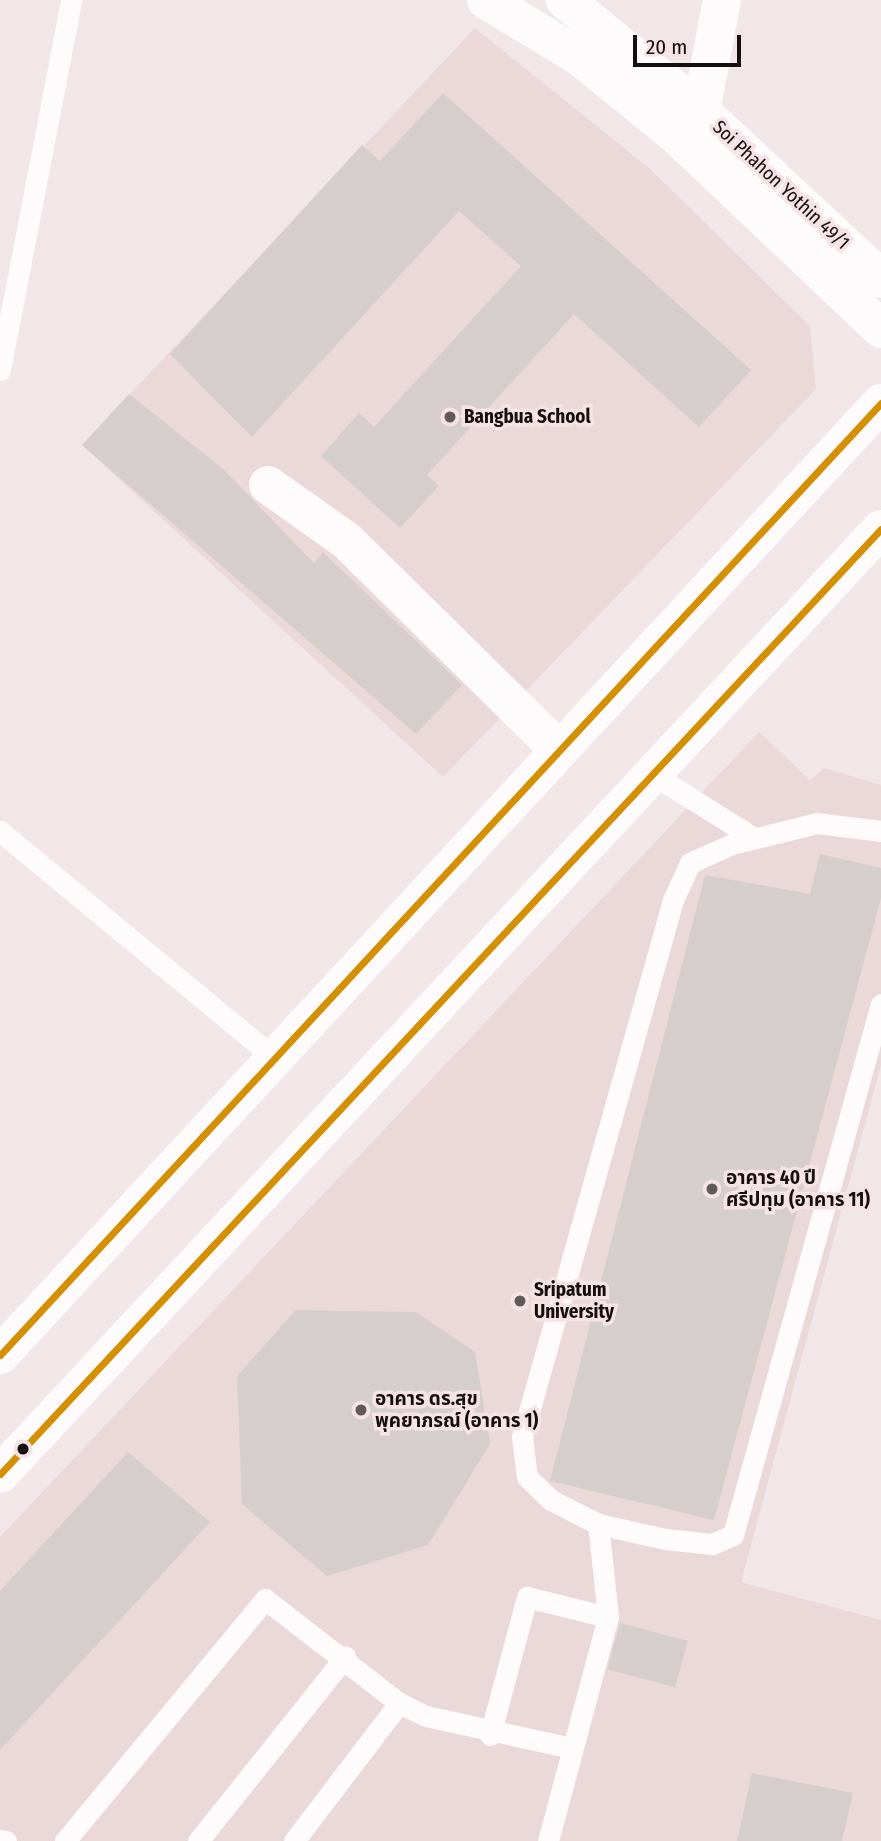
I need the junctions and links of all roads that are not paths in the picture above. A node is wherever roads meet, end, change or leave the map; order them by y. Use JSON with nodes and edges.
{"nodes":[{"id":1,"x":71,"y":0,"type":"edge"},
{"id":2,"x":486,"y":0,"type":"edge"},
{"id":3,"x":565,"y":0,"type":"edge"},
{"id":4,"x":722,"y":0,"type":"edge"},
{"id":5,"x":642,"y":84,"type":"junction"},
{"id":6,"x":689,"y":123,"type":"junction"},
{"id":7,"x":873,"y":265,"type":"edge"},
{"id":8,"x":881,"y":329,"type":"edge"},
{"id":9,"x":0,"y":370,"type":"edge"},
{"id":10,"x":879,"y":402,"type":"edge"},
{"id":11,"x":268,"y":485,"type":"dead end"},
{"id":12,"x":881,"y":529,"type":"edge"},
{"id":13,"x":558,"y":749,"type":"junction"},
{"id":14,"x":652,"y":774,"type":"junction"},
{"id":15,"x":0,"y":831,"type":"edge"},
{"id":16,"x":881,"y":831,"type":"edge"},
{"id":17,"x":753,"y":837,"type":"junction"},
{"id":18,"x":881,"y":1004,"type":"edge"},
{"id":19,"x":274,"y":1058,"type":"junction"},
{"id":20,"x":0,"y":1355,"type":"edge"},
{"id":21,"x":0,"y":1474,"type":"edge"},
{"id":22,"x":598,"y":1524,"type":"junction"},
{"id":23,"x":608,"y":1617,"type":"junction"},
{"id":24,"x":345,"y":1657,"type":"junction"},
{"id":25,"x":399,"y":1703,"type":"junction"},
{"id":26,"x":490,"y":1735,"type":"junction"},
{"id":27,"x":572,"y":1748,"type":"junction"},
{"id":28,"x":0,"y":1840,"type":"edge"},
{"id":29,"x":6,"y":1841,"type":"edge"},
{"id":30,"x":65,"y":1841,"type":"edge"},
{"id":31,"x":198,"y":1841,"type":"edge"},
{"id":32,"x":294,"y":1841,"type":"edge"},
{"id":33,"x":548,"y":1841,"type":"edge"}],
"edges":[{"from":1,"to":9,"type":"lane"},
{"from":2,"to":5,"type":"main road"},
{"from":3,"to":5,"type":"main road"},
{"from":4,"to":6,"type":"main road","name":"Soi Phahon Yothin 49/1"},
{"from":5,"to":6,"type":"main road"},
{"from":6,"to":7,"type":"main road","name":"Soi Phahon Yothin 49/1"},
{"from":6,"to":8,"type":"main road","name":"Soi Phahon Yothin 49/1"},
{"from":10,"to":13,"type":"main road"},
{"from":11,"to":13,"type":"main road"},
{"from":12,"to":14,"type":"main road"},
{"from":13,"to":19,"type":"main road"},
{"from":14,"to":17,"type":"lane"},
{"from":14,"to":21,"type":"main road"},
{"from":15,"to":19,"type":"lane"},
{"from":16,"to":17,"type":"lane"},
{"from":17,"to":22,"type":"lane"},
{"from":18,"to":22,"type":"lane"},
{"from":19,"to":20,"type":"main road"},
{"from":22,"to":23,"type":"lane"},
{"from":23,"to":26,"type":"lane"},
{"from":23,"to":27,"type":"lane"},
{"from":24,"to":25,"type":"lane"},
{"from":24,"to":30,"type":"lane"},
{"from":24,"to":31,"type":"lane"},
{"from":25,"to":26,"type":"lane"},
{"from":25,"to":32,"type":"lane"},
{"from":26,"to":27,"type":"lane"},
{"from":27,"to":33,"type":"lane"},
{"from":28,"to":29,"type":"lane"}]}
